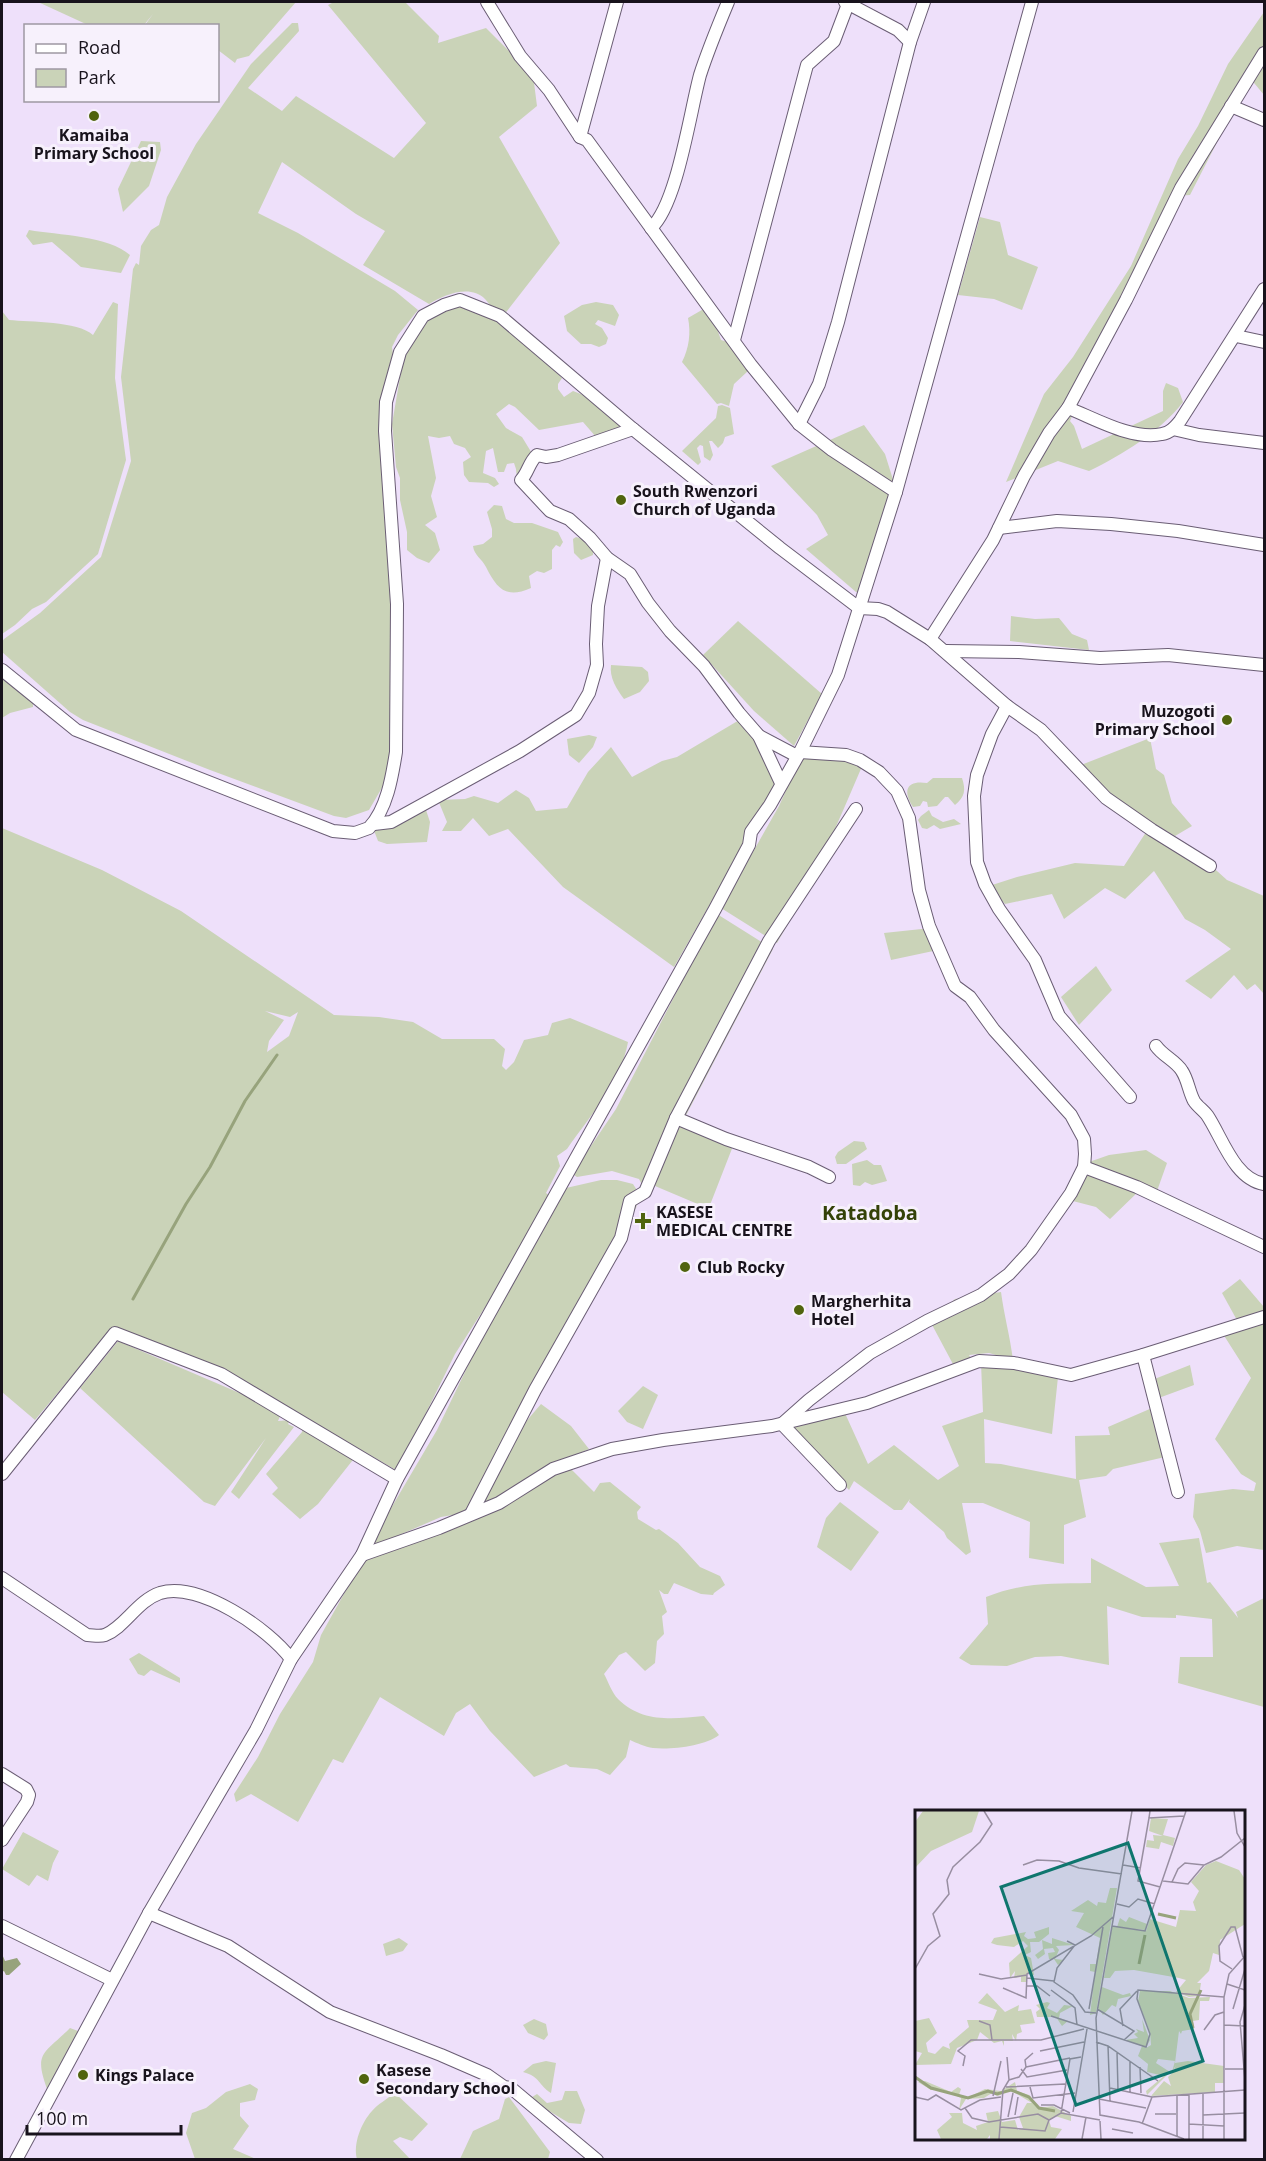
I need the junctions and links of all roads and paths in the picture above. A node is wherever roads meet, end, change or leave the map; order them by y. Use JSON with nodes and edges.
{"nodes":[{"id":1,"x":487,"y":2,"type":"edge"},
{"id":2,"x":617,"y":2,"type":"edge"},
{"id":3,"x":728,"y":2,"type":"edge"},
{"id":4,"x":924,"y":2,"type":"edge"},
{"id":5,"x":1032,"y":2,"type":"edge"},
{"id":6,"x":846,"y":3,"type":"edge"},
{"id":7,"x":910,"y":42,"type":"junction"},
{"id":8,"x":1264,"y":53,"type":"edge"},
{"id":9,"x":1231,"y":106,"type":"junction"},
{"id":10,"x":1264,"y":120,"type":"edge"},
{"id":11,"x":580,"y":137,"type":"junction"},
{"id":12,"x":651,"y":228,"type":"junction"},
{"id":13,"x":1264,"y":289,"type":"edge"},
{"id":14,"x":1236,"y":336,"type":"junction"},
{"id":15,"x":734,"y":340,"type":"junction"},
{"id":16,"x":1264,"y":342,"type":"edge"},
{"id":17,"x":1068,"y":408,"type":"junction"},
{"id":18,"x":799,"y":424,"type":"junction"},
{"id":19,"x":633,"y":429,"type":"junction"},
{"id":20,"x":1173,"y":429,"type":"junction"},
{"id":21,"x":1264,"y":443,"type":"edge"},
{"id":22,"x":896,"y":492,"type":"junction"},
{"id":23,"x":999,"y":528,"type":"junction"},
{"id":24,"x":1264,"y":545,"type":"edge"},
{"id":25,"x":607,"y":558,"type":"junction"},
{"id":26,"x":859,"y":608,"type":"junction"},
{"id":27,"x":930,"y":639,"type":"junction"},
{"id":28,"x":946,"y":651,"type":"junction"},
{"id":29,"x":1264,"y":665,"type":"edge"},
{"id":30,"x":2,"y":670,"type":"edge"},
{"id":31,"x":1007,"y":706,"type":"junction"},
{"id":32,"x":759,"y":736,"type":"junction"},
{"id":33,"x":798,"y":754,"type":"junction"},
{"id":34,"x":781,"y":783,"type":"junction"},
{"id":35,"x":855,"y":809,"type":"dead end"},
{"id":36,"x":374,"y":824,"type":"junction"},
{"id":37,"x":1210,"y":866,"type":"dead end"},
{"id":38,"x":1156,"y":1046,"type":"dead end"},
{"id":39,"x":1130,"y":1097,"type":"dead end"},
{"id":40,"x":676,"y":1118,"type":"junction"},
{"id":41,"x":1084,"y":1167,"type":"junction"},
{"id":42,"x":829,"y":1177,"type":"dead end"},
{"id":43,"x":1264,"y":1184,"type":"edge"},
{"id":44,"x":1264,"y":1247,"type":"edge"},
{"id":45,"x":1264,"y":1317,"type":"edge"},
{"id":46,"x":1143,"y":1355,"type":"junction"},
{"id":47,"x":782,"y":1424,"type":"junction"},
{"id":48,"x":2,"y":1474,"type":"edge"},
{"id":49,"x":397,"y":1479,"type":"junction"},
{"id":50,"x":840,"y":1485,"type":"dead end"},
{"id":51,"x":1178,"y":1492,"type":"dead end"},
{"id":52,"x":471,"y":1514,"type":"junction"},
{"id":53,"x":362,"y":1555,"type":"junction"},
{"id":54,"x":2,"y":1578,"type":"edge"},
{"id":55,"x":291,"y":1659,"type":"junction"},
{"id":56,"x":2,"y":1774,"type":"edge"},
{"id":57,"x":2,"y":1840,"type":"edge"},
{"id":58,"x":149,"y":1913,"type":"junction"},
{"id":59,"x":2,"y":1926,"type":"edge"},
{"id":60,"x":112,"y":1980,"type":"junction"},
{"id":61,"x":16,"y":2160,"type":"edge"},
{"id":62,"x":597,"y":2160,"type":"edge"}],
"edges":[{"from":1,"to":11,"type":"street"},
{"from":2,"to":11,"type":"street"},
{"from":3,"to":12,"type":"street"},
{"from":4,"to":7,"type":"street"},
{"from":5,"to":22,"type":"street"},
{"from":6,"to":7,"type":"street"},
{"from":6,"to":15,"type":"street"},
{"from":7,"to":18,"type":"street"},
{"from":8,"to":9,"type":"street"},
{"from":9,"to":10,"type":"street"},
{"from":9,"to":17,"type":"street"},
{"from":11,"to":12,"type":"street"},
{"from":12,"to":15,"type":"street"},
{"from":13,"to":14,"type":"street"},
{"from":14,"to":16,"type":"street"},
{"from":14,"to":20,"type":"street"},
{"from":15,"to":18,"type":"street"},
{"from":17,"to":20,"type":"street"},
{"from":17,"to":23,"type":"street"},
{"from":18,"to":22,"type":"street"},
{"from":19,"to":25,"type":"street"},
{"from":19,"to":26,"type":"street"},
{"from":19,"to":36,"type":"street"},
{"from":20,"to":21,"type":"street"},
{"from":22,"to":26,"type":"street"},
{"from":23,"to":24,"type":"street"},
{"from":23,"to":27,"type":"street"},
{"from":25,"to":32,"type":"street"},
{"from":25,"to":36,"type":"street"},
{"from":26,"to":27,"type":"street"},
{"from":26,"to":33,"type":"street"},
{"from":27,"to":28,"type":"street"},
{"from":28,"to":29,"type":"street"},
{"from":28,"to":31,"type":"street"},
{"from":30,"to":36,"type":"street"},
{"from":31,"to":37,"type":"street"},
{"from":31,"to":39,"type":"street"},
{"from":32,"to":33,"type":"street"},
{"from":32,"to":34,"type":"street"},
{"from":33,"to":34,"type":"street"},
{"from":33,"to":41,"type":"street"},
{"from":34,"to":49,"type":"street"},
{"from":35,"to":40,"type":"street"},
{"from":38,"to":43,"type":"street"},
{"from":40,"to":42,"type":"street"},
{"from":40,"to":52,"type":"street"},
{"from":41,"to":44,"type":"street"},
{"from":41,"to":47,"type":"street"},
{"from":45,"to":46,"type":"street"},
{"from":46,"to":47,"type":"street"},
{"from":46,"to":51,"type":"street"},
{"from":47,"to":50,"type":"street"},
{"from":47,"to":52,"type":"street"},
{"from":48,"to":49,"type":"street"},
{"from":49,"to":53,"type":"street"},
{"from":52,"to":53,"type":"street"},
{"from":53,"to":55,"type":"street"},
{"from":54,"to":55,"type":"street"},
{"from":55,"to":58,"type":"street"},
{"from":56,"to":57,"type":"street"},
{"from":58,"to":60,"type":"street"},
{"from":58,"to":62,"type":"street"},
{"from":59,"to":60,"type":"street"},
{"from":60,"to":61,"type":"street"}]}
